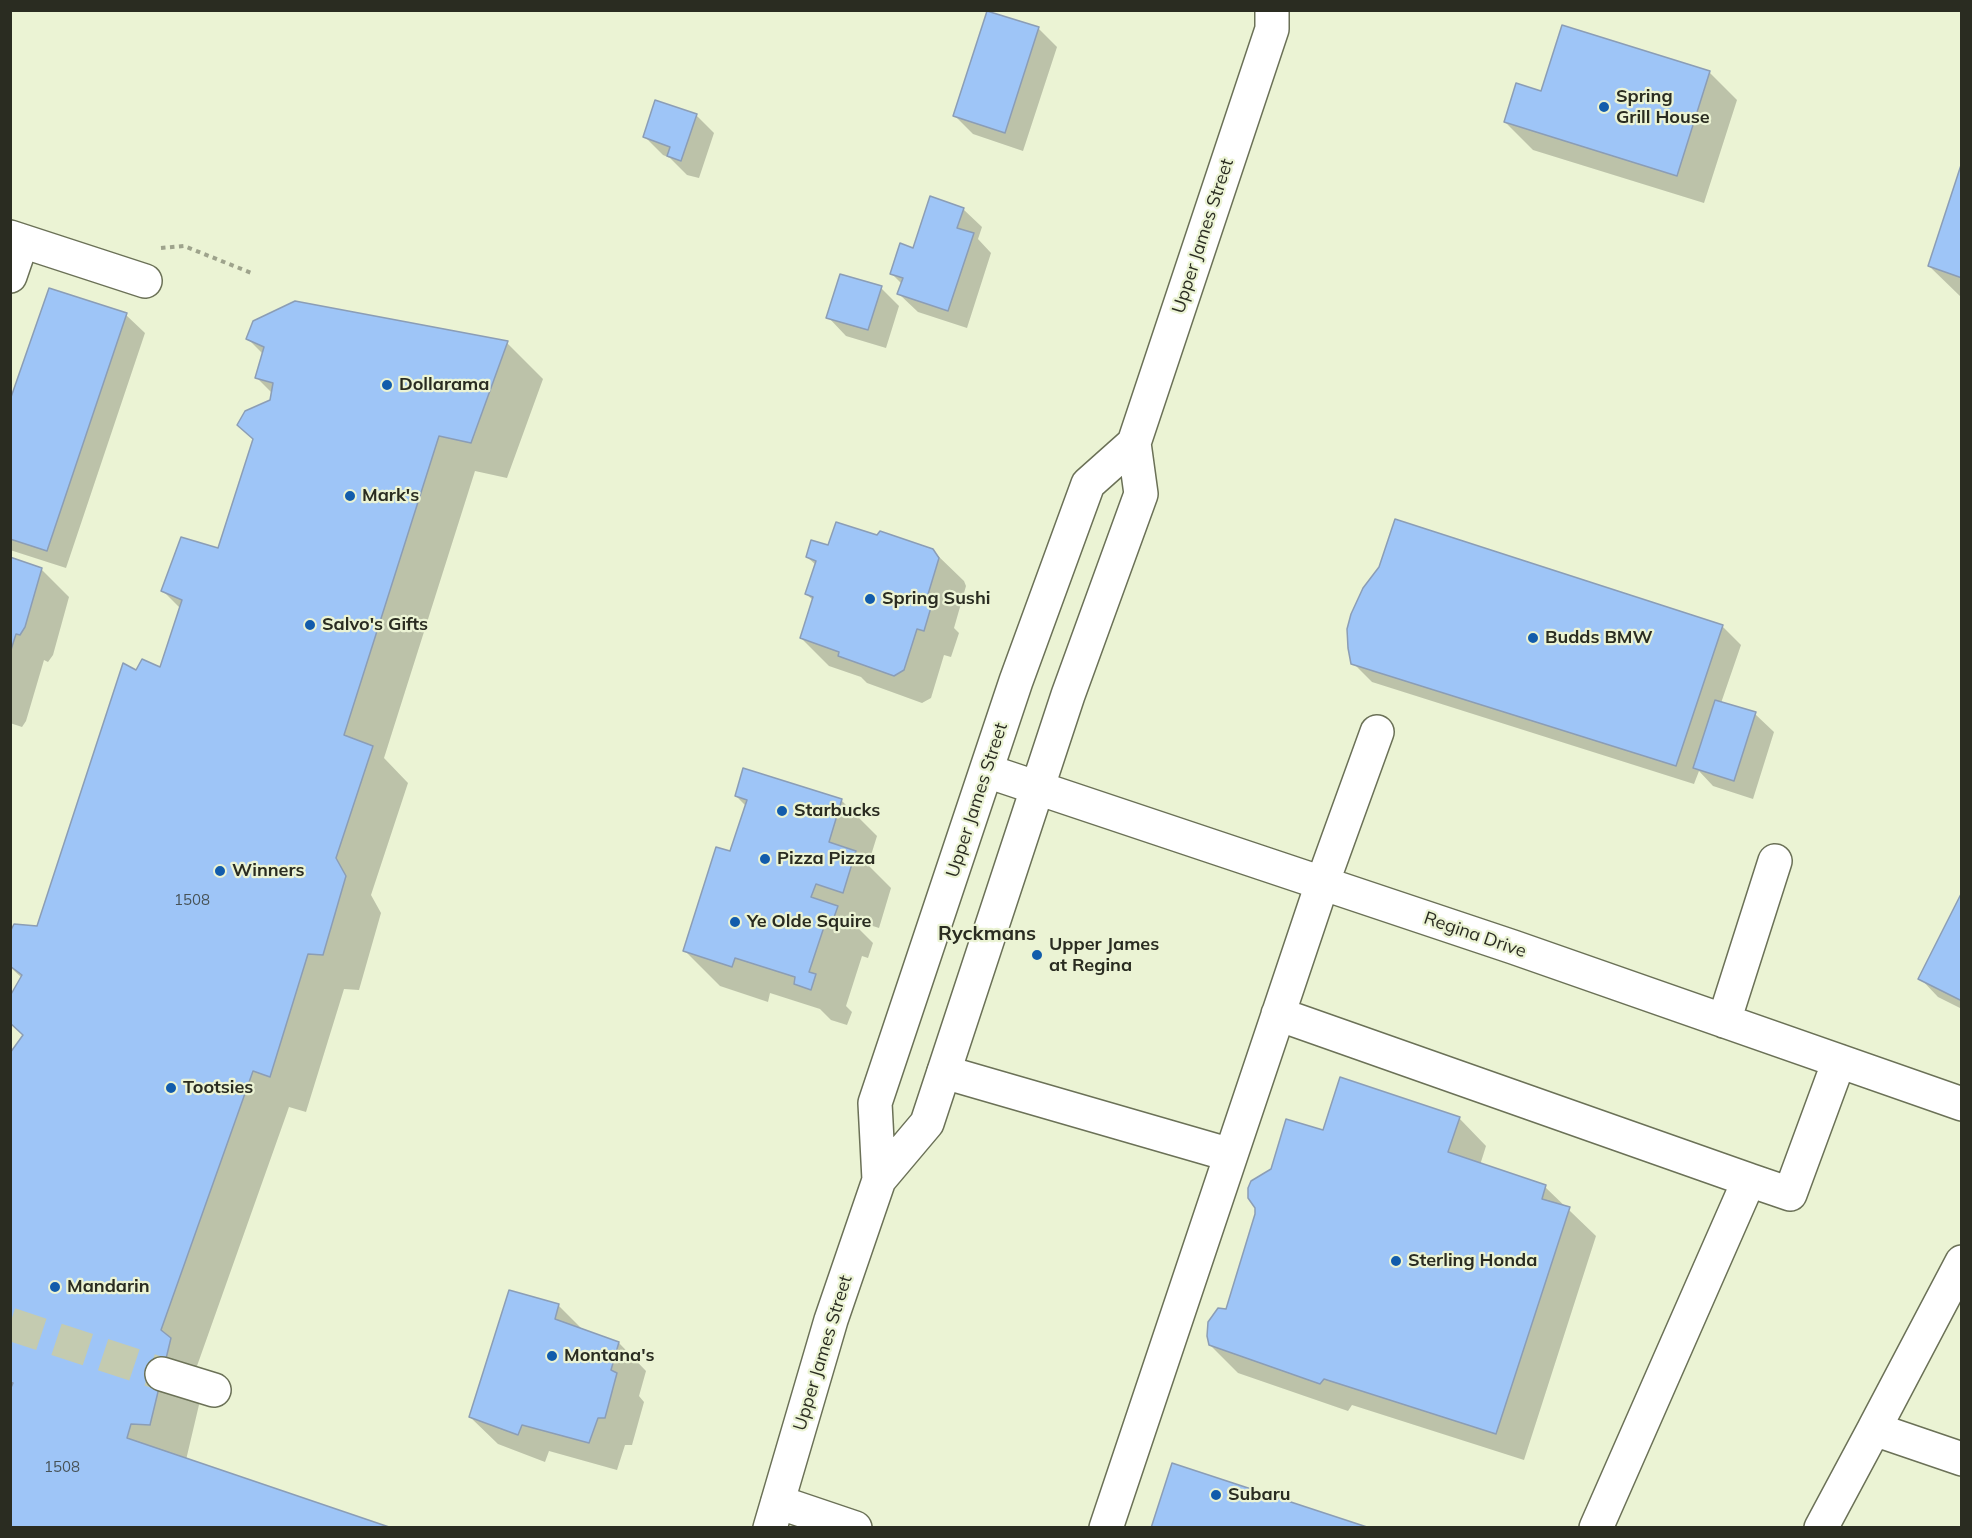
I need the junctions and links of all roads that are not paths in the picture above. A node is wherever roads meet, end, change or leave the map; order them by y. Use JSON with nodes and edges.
{"nodes":[{"id":1,"x":1278,"y":17,"type":"edge"},
{"id":2,"x":16,"y":239,"type":"edge"},
{"id":3,"x":10,"y":276,"type":"edge"},
{"id":4,"x":130,"y":276,"type":"road end"},
{"id":5,"x":1134,"y":443,"type":"junction"},
{"id":6,"x":1377,"y":732,"type":"dead end"},
{"id":7,"x":987,"y":771,"type":"junction"},
{"id":8,"x":1037,"y":789,"type":"junction"},
{"id":9,"x":1775,"y":861,"type":"dead end"},
{"id":10,"x":1322,"y":884,"type":"junction"},
{"id":11,"x":1278,"y":1014,"type":"junction"},
{"id":12,"x":1724,"y":1021,"type":"junction"},
{"id":13,"x":1839,"y":1061,"type":"junction"},
{"id":14,"x":944,"y":1072,"type":"junction"},
{"id":15,"x":1962,"y":1104,"type":"edge"},
{"id":16,"x":1231,"y":1155,"type":"junction"},
{"id":17,"x":879,"y":1180,"type":"junction"},
{"id":18,"x":1749,"y":1180,"type":"junction"},
{"id":19,"x":1962,"y":1262,"type":"edge"},
{"id":20,"x":162,"y":1374,"type":"tunnel mouth"},
{"id":21,"x":214,"y":1390,"type":"dead end"},
{"id":22,"x":1874,"y":1429,"type":"junction"},
{"id":23,"x":1962,"y":1459,"type":"edge"},
{"id":24,"x":774,"y":1515,"type":"edge"},
{"id":25,"x":855,"y":1527,"type":"edge"},
{"id":26,"x":1106,"y":1527,"type":"edge"},
{"id":27,"x":1596,"y":1527,"type":"edge"},
{"id":28,"x":1821,"y":1527,"type":"edge"}],
"edges":[{"from":1,"to":5,"type":"main road","name":"Upper James Street"},
{"from":2,"to":3,"type":"main road"},
{"from":2,"to":4,"type":"main road"},
{"from":5,"to":7,"type":"main road","name":"Upper James Street"},
{"from":5,"to":8,"type":"main road","name":"Upper James Street"},
{"from":6,"to":10,"type":"main road"},
{"from":7,"to":8,"type":"main road","name":"Regina Drive"},
{"from":7,"to":17,"type":"main road","name":"Upper James Street"},
{"from":8,"to":10,"type":"main road","name":"Regina Drive"},
{"from":8,"to":14,"type":"main road","name":"Upper James Street"},
{"from":9,"to":12,"type":"main road"},
{"from":10,"to":11,"type":"main road"},
{"from":10,"to":12,"type":"main road","name":"Regina Drive"},
{"from":11,"to":16,"type":"main road"},
{"from":11,"to":18,"type":"main road"},
{"from":12,"to":13,"type":"main road","name":"Regina Drive"},
{"from":13,"to":15,"type":"main road","name":"Regina Drive"},
{"from":13,"to":18,"type":"main road"},
{"from":14,"to":16,"type":"main road"},
{"from":14,"to":17,"type":"main road","name":"Upper James Street"},
{"from":16,"to":26,"type":"main road"},
{"from":17,"to":24,"type":"main road","name":"Upper James Street"},
{"from":18,"to":27,"type":"main road"},
{"from":19,"to":22,"type":"main road"},
{"from":20,"to":21,"type":"main road"},
{"from":22,"to":23,"type":"main road"},
{"from":22,"to":28,"type":"main road"},
{"from":24,"to":25,"type":"main road"}]}
